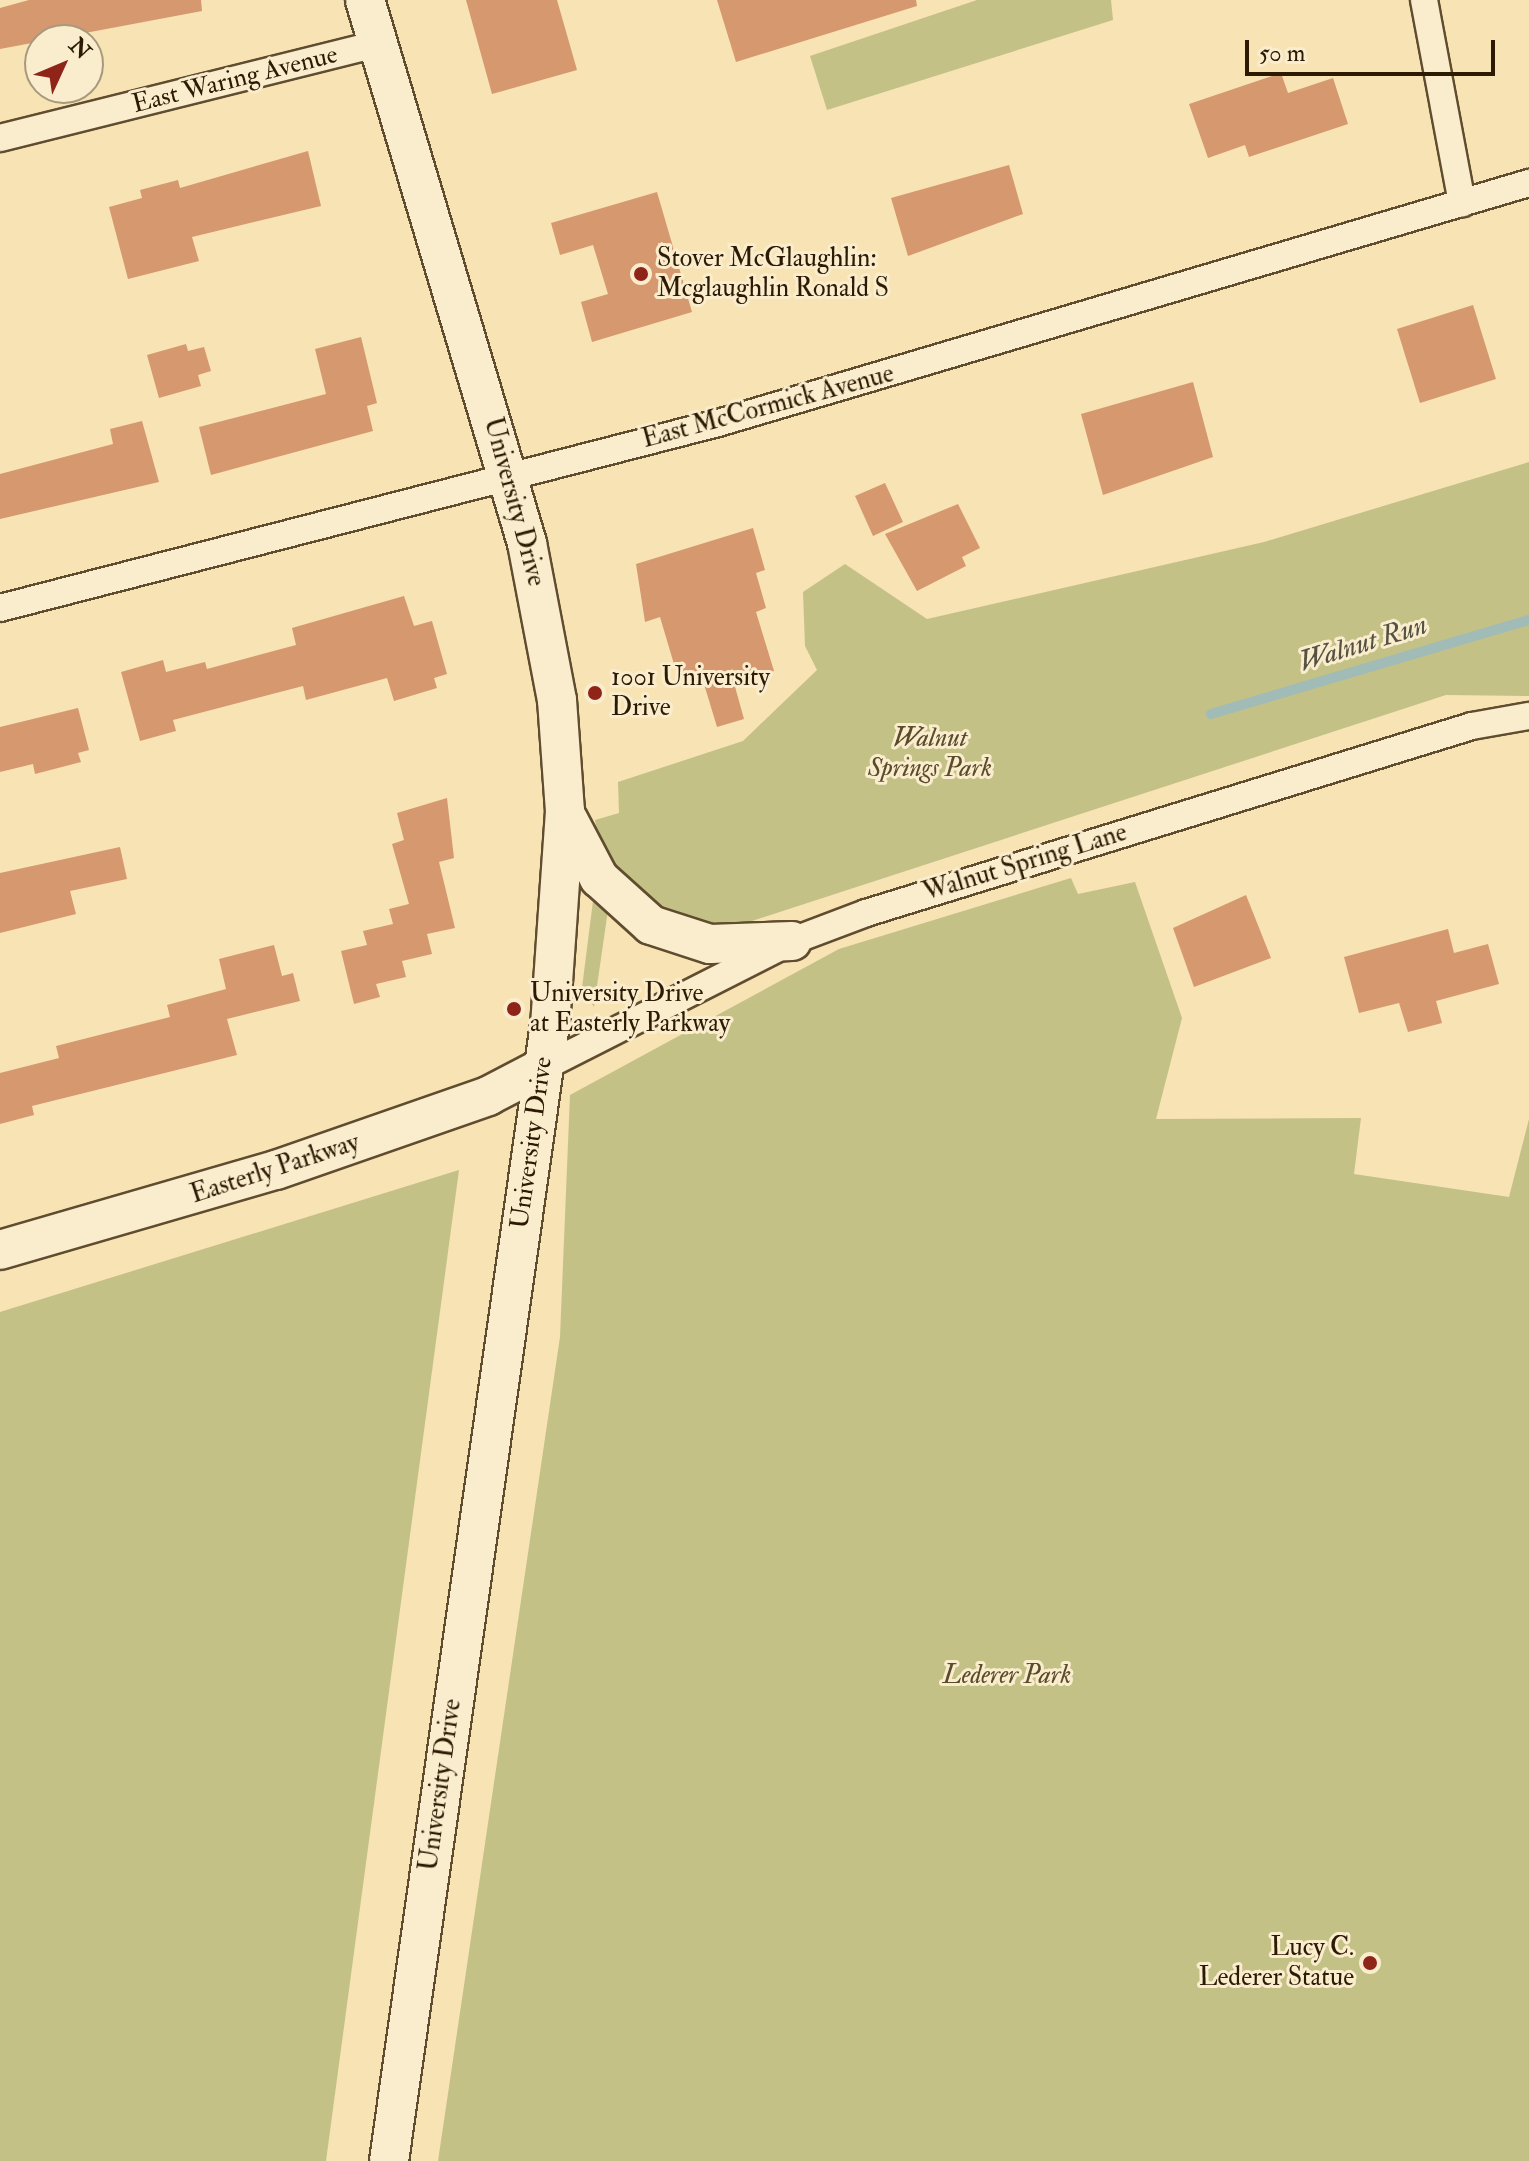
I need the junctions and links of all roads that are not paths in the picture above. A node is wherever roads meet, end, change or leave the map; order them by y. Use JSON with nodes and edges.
{"nodes":[{"id":1,"x":365,"y":0,"type":"edge"},
{"id":2,"x":1424,"y":0,"type":"edge"},
{"id":3,"x":377,"y":44,"type":"junction"},
{"id":4,"x":0,"y":138,"type":"edge"},
{"id":5,"x":1529,"y":183,"type":"edge"},
{"id":6,"x":1462,"y":203,"type":"junction"},
{"id":7,"x":510,"y":481,"type":"junction"},
{"id":8,"x":0,"y":608,"type":"edge"},
{"id":9,"x":1529,"y":716,"type":"edge"},
{"id":10,"x":565,"y":811,"type":"junction"},
{"id":11,"x":792,"y":941,"type":"junction"},
{"id":12,"x":542,"y":1068,"type":"junction"},
{"id":13,"x":0,"y":1250,"type":"edge"},
{"id":14,"x":389,"y":2161,"type":"edge"}],
"edges":[{"from":1,"to":3,"type":"main road","name":"University Drive"},
{"from":2,"to":6,"type":"street"},
{"from":3,"to":4,"type":"street","name":"East Waring Avenue"},
{"from":3,"to":7,"type":"main road","name":"University Drive"},
{"from":5,"to":6,"type":"street","name":"East McCormick Avenue"},
{"from":6,"to":7,"type":"street","name":"East McCormick Avenue"},
{"from":7,"to":8,"type":"street","name":"East McCormick Avenue"},
{"from":7,"to":10,"type":"main road","name":"University Drive"},
{"from":9,"to":11,"type":"street","name":"Walnut Spring Lane"},
{"from":10,"to":11,"type":"main road"},
{"from":10,"to":12,"type":"main road","name":"University Drive"},
{"from":11,"to":12,"type":"street","name":"Walnut Spring Lane"},
{"from":12,"to":13,"type":"main road","name":"Easterly Parkway"},
{"from":12,"to":14,"type":"main road","name":"University Drive"}]}
